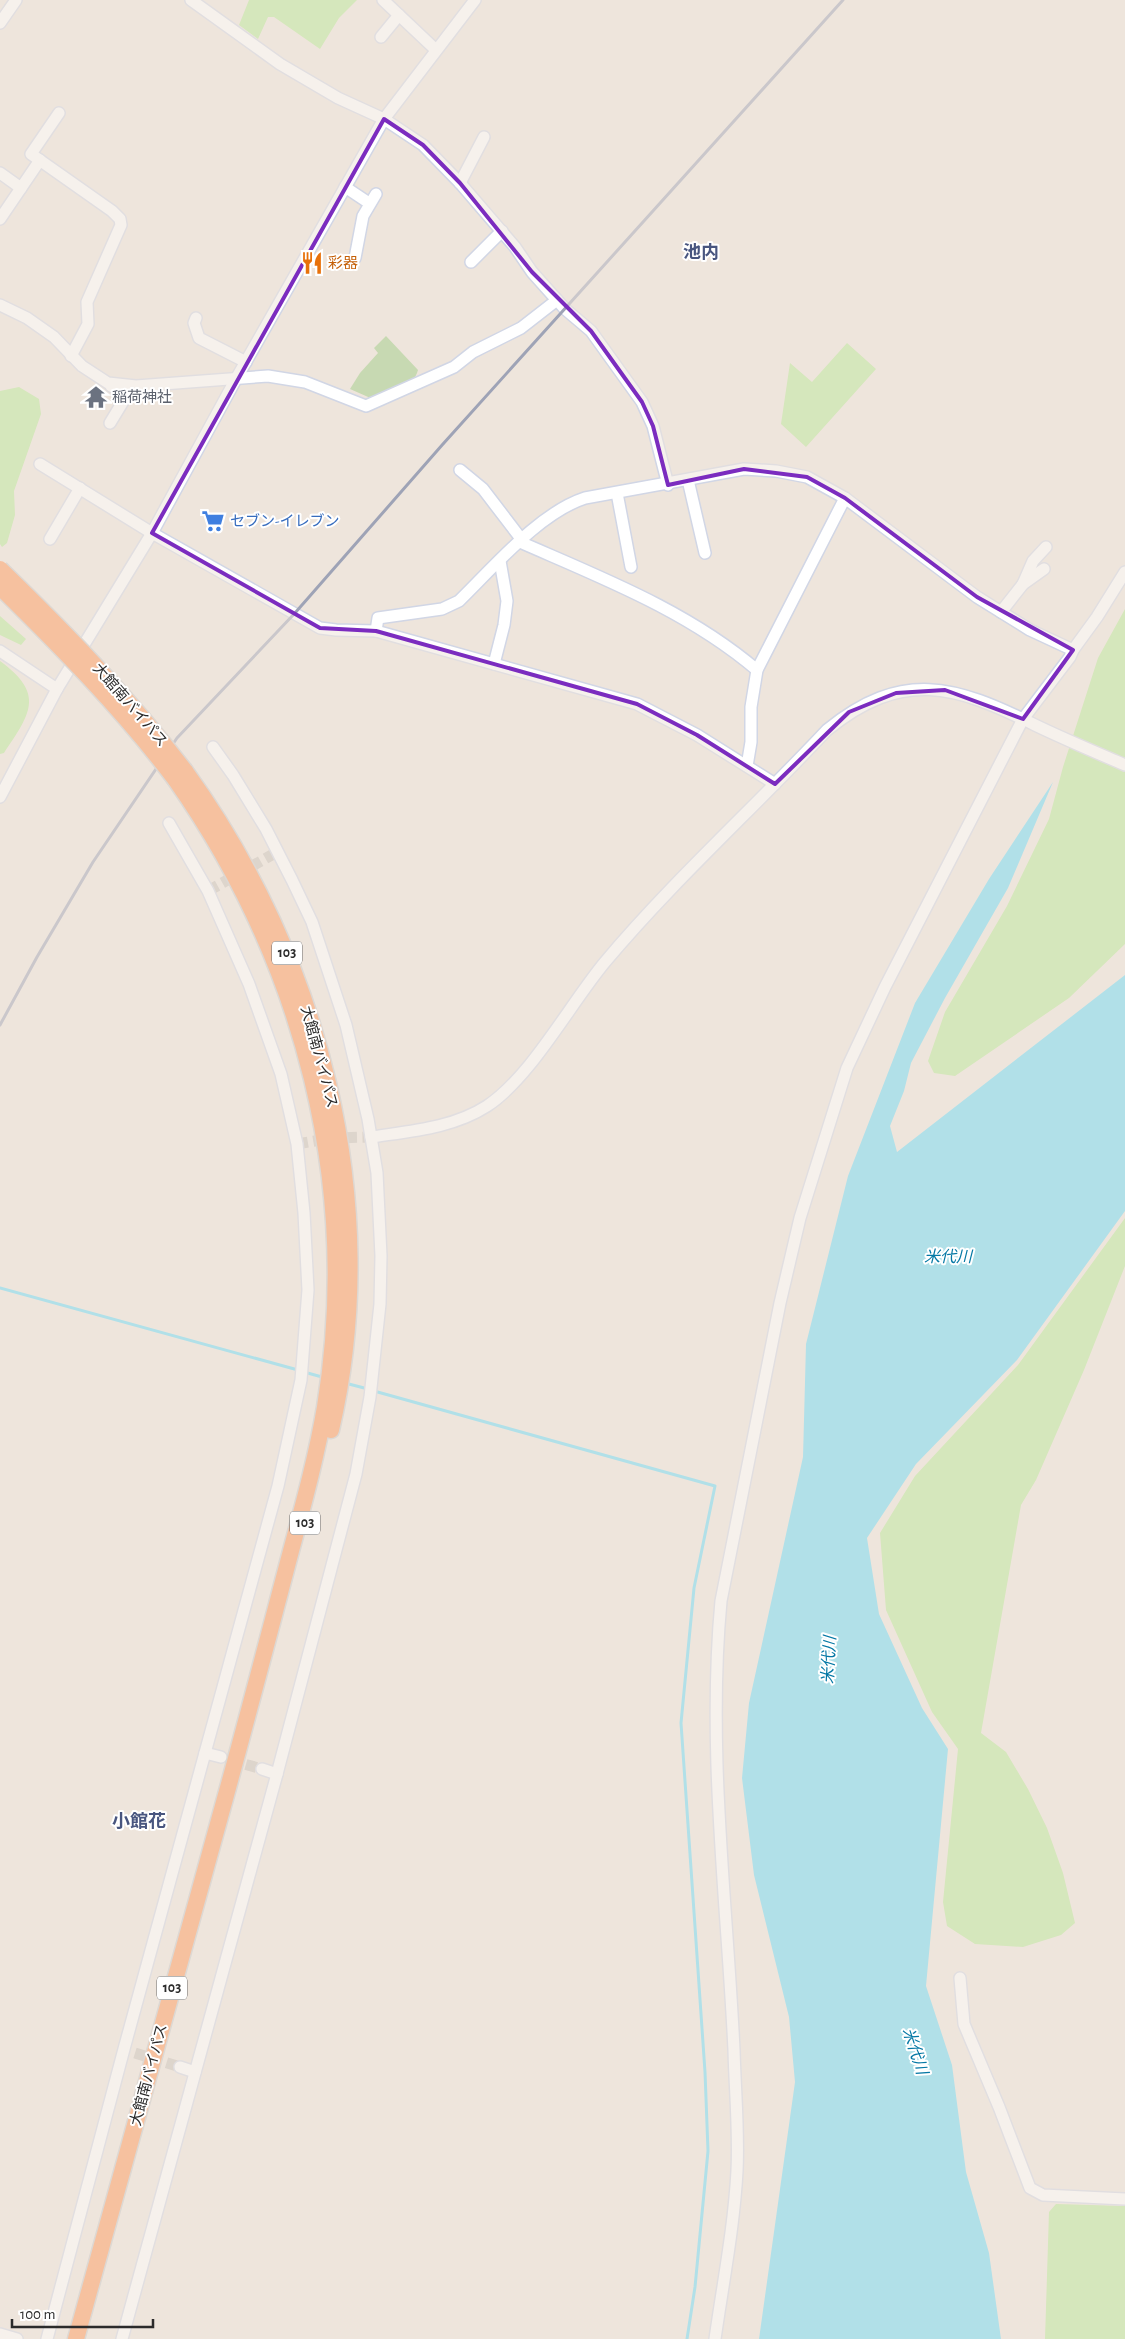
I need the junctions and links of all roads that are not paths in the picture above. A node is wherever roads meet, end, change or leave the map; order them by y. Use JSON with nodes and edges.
{"nodes":[{"id":1,"x":16,"y":0,"type":"edge"},
{"id":2,"x":191,"y":0,"type":"edge"},
{"id":3,"x":383,"y":0,"type":"edge"},
{"id":4,"x":475,"y":0,"type":"edge"},
{"id":5,"x":399,"y":15,"type":"junction"},
{"id":6,"x":0,"y":22,"type":"edge"},
{"id":7,"x":381,"y":37,"type":"dead end"},
{"id":8,"x":436,"y":50,"type":"junction"},
{"id":9,"x":59,"y":113,"type":"dead end"},
{"id":10,"x":384,"y":119,"type":"junction"},
{"id":11,"x":484,"y":137,"type":"dead end"},
{"id":12,"x":40,"y":160,"type":"junction"},
{"id":13,"x":0,"y":173,"type":"edge"},
{"id":14,"x":460,"y":182,"type":"junction"},
{"id":15,"x":345,"y":187,"type":"junction"},
{"id":16,"x":21,"y":188,"type":"junction"},
{"id":17,"x":2,"y":212,"type":"edge"},
{"id":18,"x":502,"y":230,"type":"junction"},
{"id":19,"x":355,"y":258,"type":"dead end"},
{"id":20,"x":472,"y":262,"type":"dead end"},
{"id":21,"x":557,"y":300,"type":"junction"},
{"id":22,"x":0,"y":305,"type":"edge"},
{"id":23,"x":196,"y":318,"type":"dead end"},
{"id":24,"x":70,"y":356,"type":"junction"},
{"id":25,"x":246,"y":362,"type":"junction"},
{"id":26,"x":236,"y":378,"type":"junction"},
{"id":27,"x":108,"y":383,"type":"junction"},
{"id":28,"x":110,"y":422,"type":"dead end"},
{"id":29,"x":40,"y":464,"type":"dead end"},
{"id":30,"x":460,"y":470,"type":"dead end"},
{"id":31,"x":688,"y":480,"type":"junction"},
{"id":32,"x":668,"y":485,"type":"junction"},
{"id":33,"x":80,"y":488,"type":"junction"},
{"id":34,"x":617,"y":493,"type":"junction"},
{"id":35,"x":845,"y":498,"type":"junction"},
{"id":36,"x":152,"y":532,"type":"junction"},
{"id":37,"x":50,"y":539,"type":"dead end"},
{"id":38,"x":521,"y":541,"type":"junction"},
{"id":39,"x":1046,"y":547,"type":"dead end"},
{"id":40,"x":706,"y":554,"type":"dead end"},
{"id":41,"x":0,"y":557,"type":"edge"},
{"id":42,"x":500,"y":561,"type":"junction"},
{"id":43,"x":631,"y":567,"type":"dead end"},
{"id":44,"x":0,"y":569,"type":"edge"},
{"id":45,"x":1044,"y":569,"type":"dead end"},
{"id":46,"x":1125,"y":572,"type":"edge"},
{"id":47,"x":1023,"y":584,"type":"junction"},
{"id":48,"x":0,"y":587,"type":"edge"},
{"id":49,"x":0,"y":601,"type":"edge"},
{"id":50,"x":1002,"y":612,"type":"junction"},
{"id":51,"x":376,"y":632,"type":"junction"},
{"id":52,"x":1073,"y":650,"type":"junction"},
{"id":53,"x":0,"y":651,"type":"edge"},
{"id":54,"x":494,"y":664,"type":"junction"},
{"id":55,"x":757,"y":670,"type":"junction"},
{"id":56,"x":99,"y":687,"type":"junction"},
{"id":57,"x":57,"y":689,"type":"junction"},
{"id":58,"x":136,"y":708,"type":"junction"},
{"id":59,"x":1023,"y":719,"type":"junction"},
{"id":60,"x":213,"y":747,"type":"dead end"},
{"id":61,"x":1125,"y":765,"type":"edge"},
{"id":62,"x":747,"y":766,"type":"junction"},
{"id":63,"x":0,"y":772,"type":"edge"},
{"id":64,"x":180,"y":775,"type":"junction"},
{"id":65,"x":7,"y":783,"type":"junction"},
{"id":66,"x":774,"y":784,"type":"junction"},
{"id":67,"x":0,"y":797,"type":"edge"},
{"id":68,"x":169,"y":823,"type":"dead end"},
{"id":69,"x":371,"y":1137,"type":"junction"},
{"id":70,"x":205,"y":1753,"type":"junction"},
{"id":71,"x":221,"y":1757,"type":"tunnel mouth"},
{"id":72,"x":262,"y":1769,"type":"tunnel mouth"},
{"id":73,"x":277,"y":1774,"type":"junction"},
{"id":74,"x":960,"y":1978,"type":"dead end"},
{"id":75,"x":124,"y":2049,"type":"junction"},
{"id":76,"x":136,"y":2053,"type":"tunnel mouth"},
{"id":77,"x":180,"y":2067,"type":"tunnel mouth"},
{"id":78,"x":195,"y":2072,"type":"junction"},
{"id":79,"x":1125,"y":2198,"type":"edge"},
{"id":80,"x":0,"y":2334,"type":"edge"},
{"id":81,"x":17,"y":2339,"type":"edge"},
{"id":82,"x":48,"y":2339,"type":"edge"},
{"id":83,"x":76,"y":2339,"type":"edge"},
{"id":84,"x":122,"y":2339,"type":"edge"},
{"id":85,"x":715,"y":2339,"type":"edge"}],
"edges":[{"from":1,"to":6,"type":"street"},
{"from":2,"to":10,"type":"street"},
{"from":3,"to":5,"type":"street"},
{"from":4,"to":8,"type":"street"},
{"from":5,"to":7,"type":"street"},
{"from":5,"to":8,"type":"street"},
{"from":8,"to":10,"type":"street"},
{"from":9,"to":12,"type":"street"},
{"from":10,"to":14,"type":"street"},
{"from":10,"to":15,"type":"street"},
{"from":11,"to":14,"type":"street"},
{"from":12,"to":16,"type":"street"},
{"from":12,"to":24,"type":"street"},
{"from":13,"to":16,"type":"street"},
{"from":14,"to":18,"type":"street"},
{"from":15,"to":19,"type":"street"},
{"from":15,"to":25,"type":"street"},
{"from":16,"to":17,"type":"street"},
{"from":18,"to":20,"type":"street"},
{"from":18,"to":21,"type":"street"},
{"from":21,"to":26,"type":"street"},
{"from":21,"to":32,"type":"street"},
{"from":22,"to":24,"type":"street"},
{"from":23,"to":25,"type":"street"},
{"from":24,"to":27,"type":"street"},
{"from":25,"to":26,"type":"street"},
{"from":26,"to":27,"type":"street"},
{"from":26,"to":36,"type":"street"},
{"from":27,"to":28,"type":"street"},
{"from":29,"to":33,"type":"street"},
{"from":30,"to":38,"type":"street"},
{"from":31,"to":32,"type":"street"},
{"from":31,"to":35,"type":"street"},
{"from":31,"to":40,"type":"street"},
{"from":32,"to":34,"type":"street"},
{"from":33,"to":36,"type":"street"},
{"from":33,"to":37,"type":"street"},
{"from":34,"to":38,"type":"street"},
{"from":34,"to":43,"type":"street"},
{"from":35,"to":50,"type":"street"},
{"from":35,"to":55,"type":"street"},
{"from":36,"to":51,"type":"street"},
{"from":36,"to":57,"type":"street"},
{"from":38,"to":42,"type":"street"},
{"from":38,"to":55,"type":"street"},
{"from":39,"to":47,"type":"street"},
{"from":41,"to":58,"type":"highway","bridge":true},
{"from":42,"to":51,"type":"street"},
{"from":42,"to":54,"type":"street"},
{"from":44,"to":58,"type":"highway","name":"大館南バイパス","number":"103","bridge":true},
{"from":45,"to":47,"type":"street"},
{"from":46,"to":52,"type":"street"},
{"from":47,"to":50,"type":"street"},
{"from":48,"to":56,"type":"highway","name":"大館南バイパス","number":"103","bridge":true},
{"from":49,"to":56,"type":"highway","bridge":true},
{"from":50,"to":52,"type":"street"},
{"from":51,"to":54,"type":"street"},
{"from":52,"to":59,"type":"street"},
{"from":53,"to":57,"type":"street"},
{"from":54,"to":62,"type":"street"},
{"from":55,"to":62,"type":"street"},
{"from":56,"to":64,"type":"highway","name":"大館南バイパス","number":"103","bridge":true},
{"from":57,"to":65,"type":"street"},
{"from":58,"to":64,"type":"highway","name":"大館南バイパス","number":"103","bridge":true},
{"from":59,"to":61,"type":"street"},
{"from":59,"to":66,"type":"street"},
{"from":59,"to":85,"type":"street"},
{"from":60,"to":69,"type":"street"},
{"from":62,"to":66,"type":"street"},
{"from":63,"to":65,"type":"street"},
{"from":64,"to":83,"type":"highway","name":"大館南バイパス","number":"103"},
{"from":65,"to":67,"type":"street"},
{"from":66,"to":69,"type":"street"},
{"from":68,"to":70,"type":"street"},
{"from":69,"to":73,"type":"street"},
{"from":70,"to":71,"type":"street"},
{"from":70,"to":75,"type":"street"},
{"from":72,"to":73,"type":"street"},
{"from":73,"to":78,"type":"street"},
{"from":74,"to":79,"type":"street"},
{"from":75,"to":76,"type":"street"},
{"from":75,"to":82,"type":"street"},
{"from":77,"to":78,"type":"street"},
{"from":78,"to":84,"type":"street"},
{"from":80,"to":81,"type":"street"}]}
